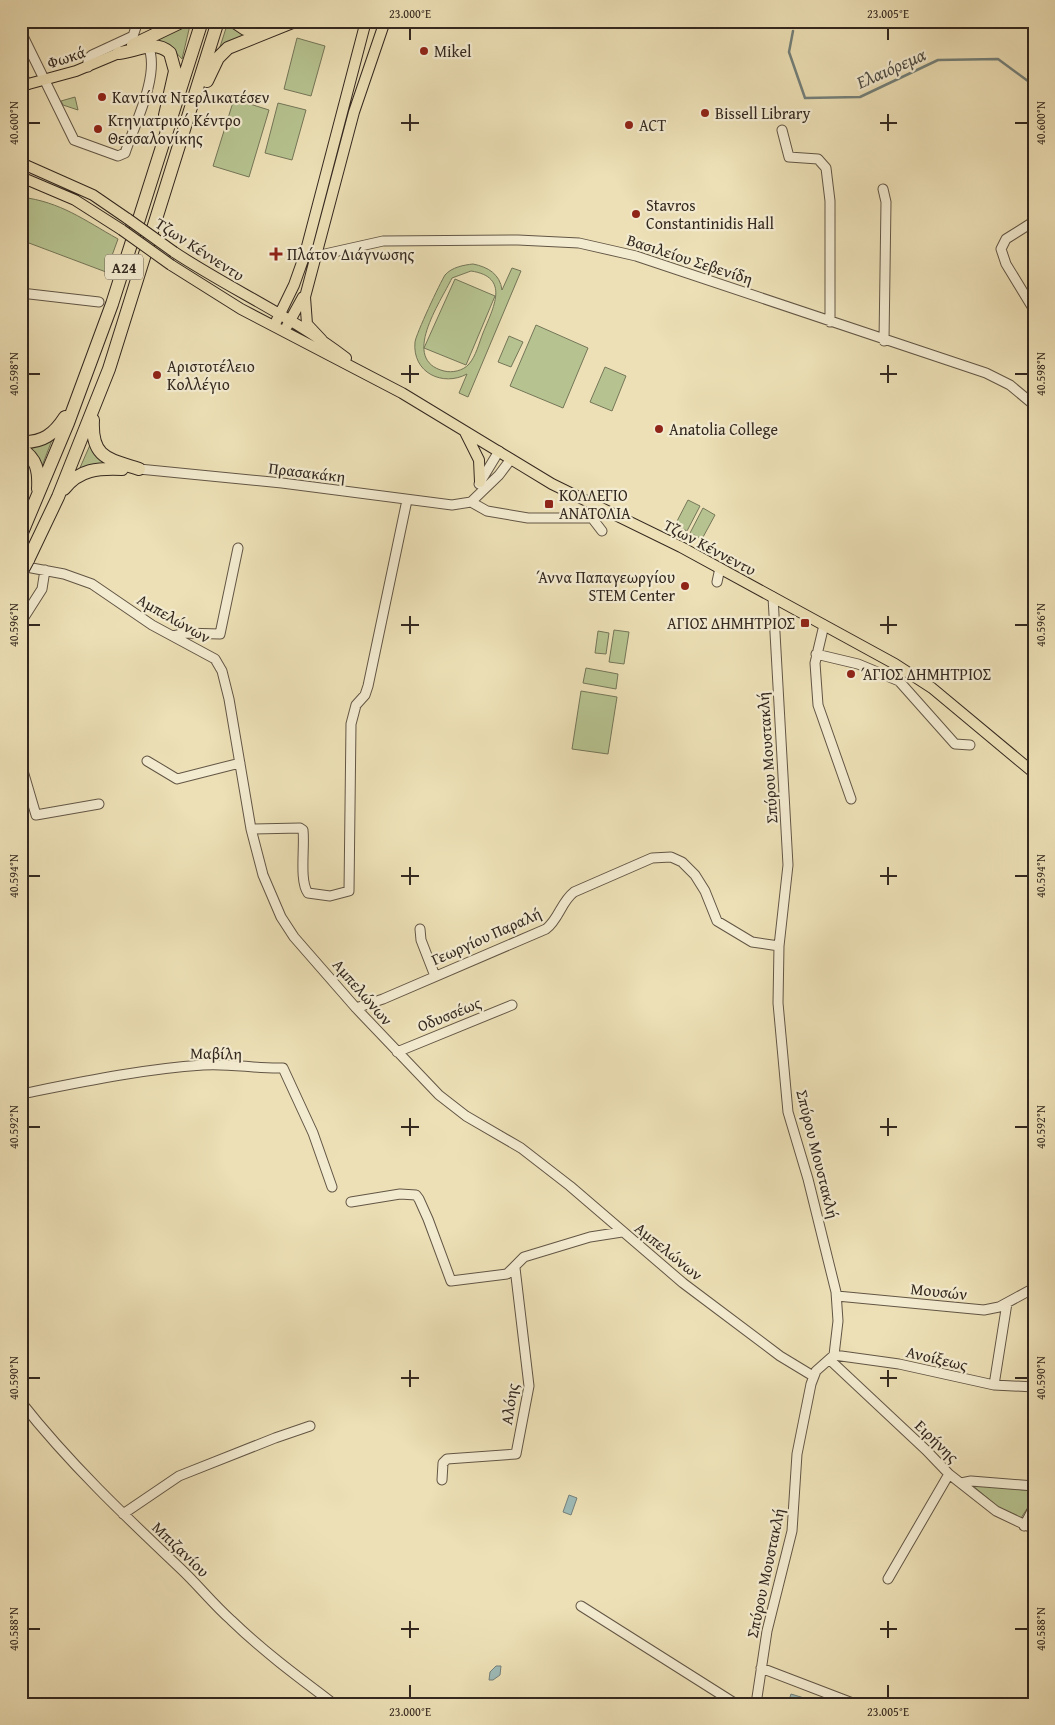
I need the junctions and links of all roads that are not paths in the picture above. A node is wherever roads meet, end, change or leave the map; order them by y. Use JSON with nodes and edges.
{"nodes":[{"id":1,"x":138,"y":21,"type":"edge"},
{"id":2,"x":183,"y":21,"type":"edge"},
{"id":3,"x":202,"y":21,"type":"edge"},
{"id":4,"x":218,"y":21,"type":"edge"},
{"id":5,"x":233,"y":21,"type":"edge"},
{"id":6,"x":250,"y":21,"type":"edge"},
{"id":7,"x":277,"y":21,"type":"edge"},
{"id":8,"x":295,"y":21,"type":"edge"},
{"id":9,"x":360,"y":21,"type":"edge"},
{"id":10,"x":366,"y":21,"type":"edge"},
{"id":11,"x":385,"y":21,"type":"edge"},
{"id":12,"x":814,"y":21,"type":"edge"},
{"id":13,"x":840,"y":21,"type":"edge"},
{"id":14,"x":21,"y":32,"type":"edge"},
{"id":15,"x":361,"y":38,"type":"junction"},
{"id":16,"x":148,"y":46,"type":"junction"},
{"id":17,"x":120,"y":53,"type":"junction"},
{"id":18,"x":88,"y":67,"type":"junction"},
{"id":19,"x":21,"y":72,"type":"edge"},
{"id":20,"x":45,"y":80,"type":"junction"},
{"id":21,"x":24,"y":85,"type":"edge"},
{"id":22,"x":782,"y":130,"type":"dead end"},
{"id":23,"x":21,"y":163,"type":"edge"},
{"id":24,"x":157,"y":166,"type":"junction"},
{"id":25,"x":21,"y":177,"type":"edge"},
{"id":26,"x":167,"y":186,"type":"junction"},
{"id":27,"x":883,"y":189,"type":"dead end"},
{"id":28,"x":1034,"y":215,"type":"edge"},
{"id":29,"x":316,"y":256,"type":"junction"},
{"id":30,"x":309,"y":280,"type":"junction"},
{"id":31,"x":21,"y":293,"type":"edge"},
{"id":32,"x":99,"y":302,"type":"dead end"},
{"id":33,"x":1034,"y":310,"type":"edge"},
{"id":34,"x":280,"y":315,"type":"junction"},
{"id":35,"x":289,"y":320,"type":"junction"},
{"id":36,"x":830,"y":322,"type":"junction"},
{"id":37,"x":274,"y":326,"type":"junction"},
{"id":38,"x":285,"y":331,"type":"junction"},
{"id":39,"x":322,"y":340,"type":"junction"},
{"id":40,"x":884,"y":341,"type":"junction"},
{"id":41,"x":358,"y":368,"type":"junction"},
{"id":42,"x":77,"y":400,"type":"junction"},
{"id":43,"x":95,"y":405,"type":"junction"},
{"id":44,"x":1034,"y":405,"type":"edge"},
{"id":45,"x":463,"y":429,"type":"junction"},
{"id":46,"x":21,"y":442,"type":"edge"},
{"id":47,"x":21,"y":448,"type":"edge"},
{"id":48,"x":499,"y":451,"type":"junction"},
{"id":49,"x":511,"y":459,"type":"junction"},
{"id":50,"x":138,"y":469,"type":"junction"},
{"id":51,"x":480,"y":482,"type":"junction"},
{"id":52,"x":58,"y":497,"type":"junction"},
{"id":53,"x":473,"y":499,"type":"junction"},
{"id":54,"x":407,"y":500,"type":"junction"},
{"id":55,"x":34,"y":508,"type":"junction"},
{"id":56,"x":602,"y":530,"type":"dead end"},
{"id":57,"x":21,"y":535,"type":"edge"},
{"id":58,"x":238,"y":548,"type":"dead end"},
{"id":59,"x":25,"y":563,"type":"edge"},
{"id":60,"x":720,"y":568,"type":"junction"},
{"id":61,"x":45,"y":570,"type":"junction"},
{"id":62,"x":21,"y":573,"type":"edge"},
{"id":63,"x":717,"y":582,"type":"dead end"},
{"id":64,"x":773,"y":597,"type":"junction"},
{"id":65,"x":21,"y":622,"type":"edge"},
{"id":66,"x":824,"y":625,"type":"junction"},
{"id":67,"x":173,"y":636,"type":"junction"},
{"id":68,"x":816,"y":654,"type":"junction"},
{"id":69,"x":970,"y":745,"type":"dead end"},
{"id":70,"x":147,"y":761,"type":"dead end"},
{"id":71,"x":240,"y":763,"type":"junction"},
{"id":72,"x":21,"y":764,"type":"edge"},
{"id":73,"x":1034,"y":773,"type":"edge"},
{"id":74,"x":851,"y":799,"type":"dead end"},
{"id":75,"x":99,"y":804,"type":"dead end"},
{"id":76,"x":252,"y":829,"type":"junction"},
{"id":77,"x":420,"y":929,"type":"dead end"},
{"id":78,"x":779,"y":946,"type":"junction"},
{"id":79,"x":435,"y":976,"type":"junction"},
{"id":80,"x":512,"y":1005,"type":"dead end"},
{"id":81,"x":356,"y":1008,"type":"junction"},
{"id":82,"x":397,"y":1052,"type":"junction"},
{"id":83,"x":21,"y":1094,"type":"edge"},
{"id":84,"x":332,"y":1187,"type":"dead end"},
{"id":85,"x":351,"y":1202,"type":"dead end"},
{"id":86,"x":622,"y":1232,"type":"junction"},
{"id":87,"x":515,"y":1268,"type":"junction"},
{"id":88,"x":1034,"y":1288,"type":"edge"},
{"id":89,"x":837,"y":1296,"type":"junction"},
{"id":90,"x":1007,"y":1303,"type":"junction"},
{"id":91,"x":832,"y":1357,"type":"junction"},
{"id":92,"x":813,"y":1376,"type":"junction"},
{"id":93,"x":994,"y":1385,"type":"junction"},
{"id":94,"x":1034,"y":1388,"type":"edge"},
{"id":95,"x":21,"y":1402,"type":"edge"},
{"id":96,"x":310,"y":1426,"type":"dead end"},
{"id":97,"x":949,"y":1474,"type":"junction"},
{"id":98,"x":442,"y":1480,"type":"dead end"},
{"id":99,"x":960,"y":1483,"type":"junction"},
{"id":100,"x":1034,"y":1486,"type":"edge"},
{"id":101,"x":1034,"y":1507,"type":"edge"},
{"id":102,"x":123,"y":1514,"type":"junction"},
{"id":103,"x":1024,"y":1526,"type":"junction"},
{"id":104,"x":1034,"y":1529,"type":"edge"},
{"id":105,"x":888,"y":1580,"type":"dead end"},
{"id":106,"x":582,"y":1606,"type":"dead end"},
{"id":107,"x":762,"y":1668,"type":"junction"},
{"id":108,"x":334,"y":1704,"type":"edge"},
{"id":109,"x":736,"y":1704,"type":"edge"},
{"id":110,"x":756,"y":1704,"type":"edge"},
{"id":111,"x":855,"y":1704,"type":"edge"}],
"edges":[{"from":1,"to":18,"type":"street"},
{"from":2,"to":17,"type":"highway"},
{"from":3,"to":24,"type":"highway","number":"Α24"},
{"from":4,"to":26,"type":"highway","number":"Α24"},
{"from":5,"to":7,"type":"highway"},
{"from":6,"to":7,"type":"street"},
{"from":8,"to":26,"type":"highway"},
{"from":9,"to":15,"type":"main road"},
{"from":10,"to":15,"type":"main road"},
{"from":11,"to":29,"type":"main road"},
{"from":12,"to":13,"type":"street"},
{"from":14,"to":20,"type":"street"},
{"from":15,"to":34,"type":"main road"},
{"from":16,"to":17,"type":"highway"},
{"from":16,"to":20,"type":"street"},
{"from":16,"to":24,"type":"highway"},
{"from":17,"to":18,"type":"main road","name":"Φωκά"},
{"from":18,"to":20,"type":"main road","name":"Φωκά"},
{"from":19,"to":21,"type":"street"},
{"from":20,"to":21,"type":"main road","name":"Φωκά"},
{"from":22,"to":36,"type":"street"},
{"from":23,"to":34,"type":"main road","name":"Τζων Κέννεντυ","bridge":true},
{"from":24,"to":42,"type":"highway","number":"Α24"},
{"from":25,"to":37,"type":"main road","name":"Τζων Κέννεντυ","bridge":true},
{"from":26,"to":43,"type":"highway","number":"Α24"},
{"from":27,"to":40,"type":"street"},
{"from":28,"to":33,"type":"street"},
{"from":29,"to":30,"type":"main road"},
{"from":29,"to":36,"type":"street","name":"Βασιλείου Σεβενίδη"},
{"from":30,"to":35,"type":"main road"},
{"from":30,"to":39,"type":"main road"},
{"from":31,"to":32,"type":"street"},
{"from":34,"to":35,"type":"main road","name":"Τζων Κέννεντυ"},
{"from":34,"to":37,"type":"main road"},
{"from":35,"to":38,"type":"main road"},
{"from":35,"to":39,"type":"main road","name":"Τζων Κέννεντυ"},
{"from":36,"to":40,"type":"street","name":"Βασιλείου Σεβενίδη"},
{"from":37,"to":38,"type":"main road","name":"Τζων Κέννεντυ"},
{"from":38,"to":41,"type":"main road","name":"Τζων Κέννεντυ"},
{"from":39,"to":41,"type":"main road","name":"Τζων Κέννεντυ"},
{"from":40,"to":44,"type":"street","name":"Βασιλείου Σεβενίδη"},
{"from":41,"to":45,"type":"main road","name":"Τζων Κέννεντυ"},
{"from":42,"to":46,"type":"highway"},
{"from":42,"to":55,"type":"highway","number":"Α24"},
{"from":43,"to":50,"type":"highway"},
{"from":43,"to":52,"type":"highway","number":"Α24"},
{"from":45,"to":48,"type":"main road","name":"Τζων Κέννεντυ"},
{"from":45,"to":51,"type":"main road"},
{"from":47,"to":55,"type":"highway"},
{"from":48,"to":49,"type":"main road","name":"Τζων Κέννεντυ"},
{"from":48,"to":51,"type":"street"},
{"from":49,"to":53,"type":"street"},
{"from":49,"to":60,"type":"main road","name":"Τζων Κέννεντυ"},
{"from":50,"to":52,"type":"highway"},
{"from":50,"to":54,"type":"street","name":"Πρασακάκη"},
{"from":51,"to":53,"type":"street"},
{"from":52,"to":59,"type":"highway","number":"Α24"},
{"from":53,"to":54,"type":"street","name":"Πρασακάκη"},
{"from":53,"to":56,"type":"street","name":"Πρασακάκη"},
{"from":54,"to":76,"type":"street"},
{"from":55,"to":57,"type":"highway","number":"Α24"},
{"from":58,"to":67,"type":"street"},
{"from":59,"to":61,"type":"street","name":"Αμπελώνων"},
{"from":59,"to":62,"type":"highway","number":"Α24","bridge":true},
{"from":60,"to":63,"type":"street"},
{"from":60,"to":64,"type":"main road","name":"Τζων Κέννεντυ"},
{"from":61,"to":65,"type":"street"},
{"from":61,"to":67,"type":"street","name":"Αμπελώνων"},
{"from":64,"to":66,"type":"main road","name":"Τζων Κέννεντυ"},
{"from":64,"to":78,"type":"street","name":"Σπύρου Μουστακλή"},
{"from":66,"to":68,"type":"street"},
{"from":66,"to":73,"type":"main road","name":"Τζων Κέννεντυ"},
{"from":67,"to":71,"type":"street","name":"Αμπελώνων"},
{"from":68,"to":69,"type":"street"},
{"from":68,"to":74,"type":"street"},
{"from":70,"to":71,"type":"street"},
{"from":71,"to":76,"type":"street","name":"Αμπελώνων"},
{"from":72,"to":75,"type":"street"},
{"from":76,"to":81,"type":"street","name":"Αμπελώνων"},
{"from":77,"to":79,"type":"street"},
{"from":78,"to":79,"type":"street","name":"Γεωργίου Παραλή"},
{"from":78,"to":89,"type":"street","name":"Σπύρου Μουστακλή"},
{"from":79,"to":81,"type":"street","name":"Γεωργίου Παραλή"},
{"from":80,"to":82,"type":"street","name":"Οδυσσέως"},
{"from":81,"to":82,"type":"street","name":"Αμπελώνων"},
{"from":82,"to":86,"type":"street","name":"Αμπελώνων"},
{"from":83,"to":84,"type":"street","name":"Μαβίλη"},
{"from":85,"to":87,"type":"street"},
{"from":86,"to":87,"type":"street"},
{"from":86,"to":92,"type":"street","name":"Αμπελώνων"},
{"from":87,"to":98,"type":"street","name":"Αλόης"},
{"from":88,"to":90,"type":"street","name":"Μουσών"},
{"from":89,"to":90,"type":"street","name":"Μουσών"},
{"from":89,"to":91,"type":"street","name":"Σπύρου Μουστακλή"},
{"from":90,"to":93,"type":"street"},
{"from":91,"to":92,"type":"street"},
{"from":91,"to":93,"type":"street","name":"Ανοίξεως"},
{"from":91,"to":97,"type":"street","name":"Ειρήνης"},
{"from":92,"to":107,"type":"street","name":"Σπύρου Μουστακλή"},
{"from":93,"to":94,"type":"street","name":"Ανοίξεως"},
{"from":95,"to":102,"type":"street","name":"Μπιζανίου"},
{"from":96,"to":102,"type":"street"},
{"from":97,"to":99,"type":"street","name":"Ειρήνης"},
{"from":97,"to":105,"type":"street"},
{"from":99,"to":100,"type":"street"},
{"from":99,"to":103,"type":"street","name":"Ειρήνης"},
{"from":101,"to":103,"type":"street"},
{"from":102,"to":108,"type":"street","name":"Μπιζανίου"},
{"from":103,"to":104,"type":"street","name":"Ειρήνης"},
{"from":106,"to":109,"type":"street"},
{"from":107,"to":110,"type":"street","name":"Σπύρου Μουστακλή"},
{"from":107,"to":111,"type":"street"}]}
